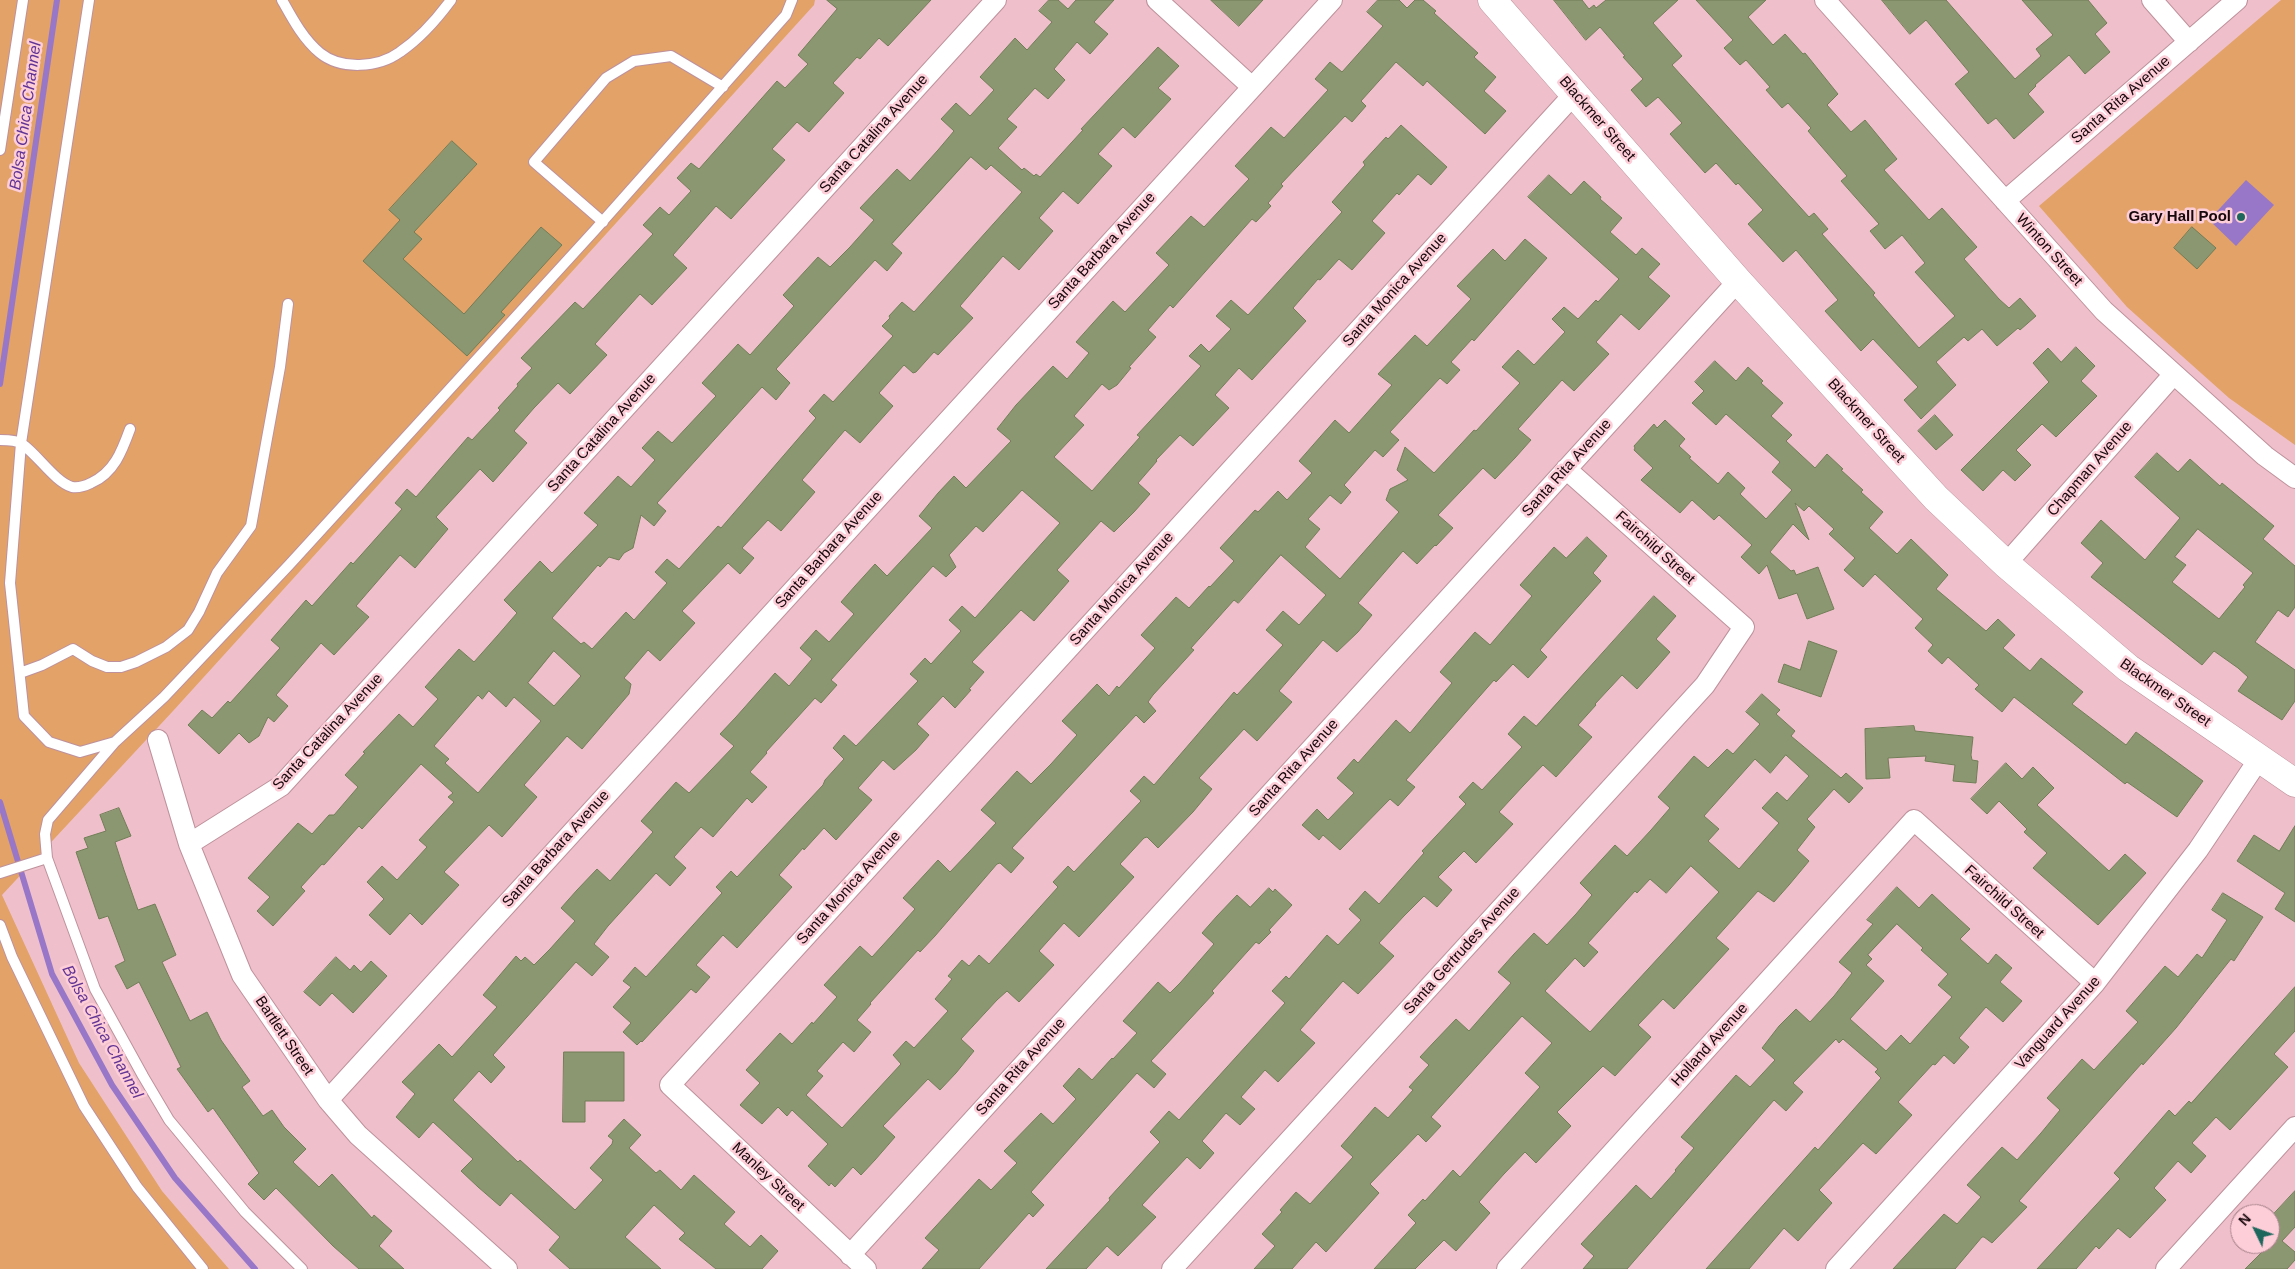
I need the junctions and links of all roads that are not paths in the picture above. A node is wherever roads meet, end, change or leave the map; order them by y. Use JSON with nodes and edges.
{"nodes":[{"id":1,"x":23,"y":0,"type":"edge"},
{"id":2,"x":89,"y":0,"type":"edge"},
{"id":3,"x":282,"y":0,"type":"edge"},
{"id":4,"x":451,"y":0,"type":"edge"},
{"id":5,"x":792,"y":0,"type":"edge"},
{"id":6,"x":996,"y":0,"type":"edge"},
{"id":7,"x":1157,"y":0,"type":"edge"},
{"id":8,"x":1332,"y":0,"type":"edge"},
{"id":9,"x":1492,"y":0,"type":"edge"},
{"id":10,"x":1824,"y":0,"type":"edge"},
{"id":11,"x":2152,"y":0,"type":"edge"},
{"id":12,"x":2237,"y":0,"type":"edge"},
{"id":13,"x":2189,"y":42,"type":"junction"},
{"id":14,"x":1252,"y":86,"type":"junction"},
{"id":15,"x":723,"y":87,"type":"junction"},
{"id":16,"x":1575,"y":93,"type":"junction"},
{"id":17,"x":0,"y":150,"type":"edge"},
{"id":18,"x":2005,"y":202,"type":"junction"},
{"id":19,"x":603,"y":222,"type":"junction"},
{"id":20,"x":1738,"y":281,"type":"junction"},
{"id":21,"x":288,"y":304,"type":"dead end"},
{"id":22,"x":2174,"y":374,"type":"junction"},
{"id":23,"x":130,"y":429,"type":"dead end"},
{"id":24,"x":0,"y":440,"type":"edge"},
{"id":25,"x":16,"y":442,"type":"junction"},
{"id":26,"x":1566,"y":469,"type":"junction"},
{"id":27,"x":2295,"y":478,"type":"edge"},
{"id":28,"x":2006,"y":564,"type":"junction"},
{"id":29,"x":1744,"y":627,"type":"joint"},
{"id":30,"x":20,"y":672,"type":"junction"},
{"id":31,"x":158,"y":740,"type":"dead end"},
{"id":32,"x":115,"y":742,"type":"junction"},
{"id":33,"x":2259,"y":759,"type":"junction"},
{"id":34,"x":2295,"y":783,"type":"edge"},
{"id":35,"x":1914,"y":820,"type":"joint"},
{"id":36,"x":189,"y":844,"type":"junction"},
{"id":37,"x":47,"y":858,"type":"junction"},
{"id":38,"x":0,"y":873,"type":"edge"},
{"id":39,"x":0,"y":925,"type":"edge"},
{"id":40,"x":2095,"y":983,"type":"junction"},
{"id":41,"x":670,"y":1085,"type":"joint"},
{"id":42,"x":328,"y":1100,"type":"junction"},
{"id":43,"x":2295,"y":1127,"type":"edge"},
{"id":44,"x":850,"y":1254,"type":"junction"},
{"id":45,"x":203,"y":1269,"type":"edge"},
{"id":46,"x":302,"y":1269,"type":"edge"},
{"id":47,"x":507,"y":1269,"type":"edge"},
{"id":48,"x":866,"y":1269,"type":"edge"},
{"id":49,"x":1172,"y":1269,"type":"edge"},
{"id":50,"x":1507,"y":1269,"type":"edge"},
{"id":51,"x":1836,"y":1269,"type":"edge"},
{"id":52,"x":2166,"y":1269,"type":"edge"}],
"edges":[{"from":1,"to":17,"type":"lane"},
{"from":2,"to":25,"type":"lane"},
{"from":3,"to":4,"type":"lane"},
{"from":5,"to":15,"type":"lane"},
{"from":6,"to":36,"type":"street","name":"Santa Catalina Avenue"},
{"from":7,"to":14,"type":"street"},
{"from":8,"to":14,"type":"street","name":"Santa Barbara Avenue"},
{"from":9,"to":16,"type":"street","name":"Blackmer Street"},
{"from":10,"to":18,"type":"street","name":"Winton Street"},
{"from":11,"to":13,"type":"street"},
{"from":12,"to":13,"type":"street","name":"Santa Rita Avenue"},
{"from":13,"to":18,"type":"street","name":"Santa Rita Avenue"},
{"from":14,"to":42,"type":"street","name":"Santa Barbara Avenue"},
{"from":15,"to":19,"type":"lane"},
{"from":15,"to":19,"type":"lane"},
{"from":16,"to":20,"type":"street","name":"Blackmer Street"},
{"from":16,"to":41,"type":"street","name":"Santa Monica Avenue"},
{"from":18,"to":22,"type":"street","name":"Winton Street"},
{"from":19,"to":32,"type":"lane"},
{"from":20,"to":26,"type":"street","name":"Santa Rita Avenue"},
{"from":20,"to":28,"type":"street","name":"Blackmer Street"},
{"from":21,"to":30,"type":"lane"},
{"from":22,"to":27,"type":"street","name":"Winton Street"},
{"from":22,"to":28,"type":"street","name":"Chapman Avenue"},
{"from":23,"to":25,"type":"lane"},
{"from":24,"to":25,"type":"lane"},
{"from":25,"to":30,"type":"lane"},
{"from":26,"to":29,"type":"street","name":"Fairchild Street"},
{"from":26,"to":44,"type":"street","name":"Santa Rita Avenue"},
{"from":28,"to":33,"type":"street","name":"Blackmer Street"},
{"from":29,"to":49,"type":"street","name":"Santa Gertrudes Avenue"},
{"from":30,"to":32,"type":"lane"},
{"from":31,"to":36,"type":"street","name":"Bartlett Street"},
{"from":32,"to":37,"type":"lane"},
{"from":33,"to":34,"type":"street","name":"Blackmer Street"},
{"from":33,"to":40,"type":"street","name":"Vanguard Avenue"},
{"from":35,"to":40,"type":"street","name":"Fairchild Street"},
{"from":35,"to":50,"type":"street","name":"Holland Avenue"},
{"from":36,"to":42,"type":"street","name":"Bartlett Street"},
{"from":37,"to":38,"type":"lane"},
{"from":37,"to":46,"type":"lane"},
{"from":39,"to":45,"type":"lane"},
{"from":40,"to":51,"type":"street","name":"Vanguard Avenue"},
{"from":41,"to":44,"type":"street","name":"Manley Street"},
{"from":42,"to":47,"type":"street","name":"Bartlett Street"},
{"from":43,"to":52,"type":"street"},
{"from":44,"to":48,"type":"street","name":"Manley Street"}]}
